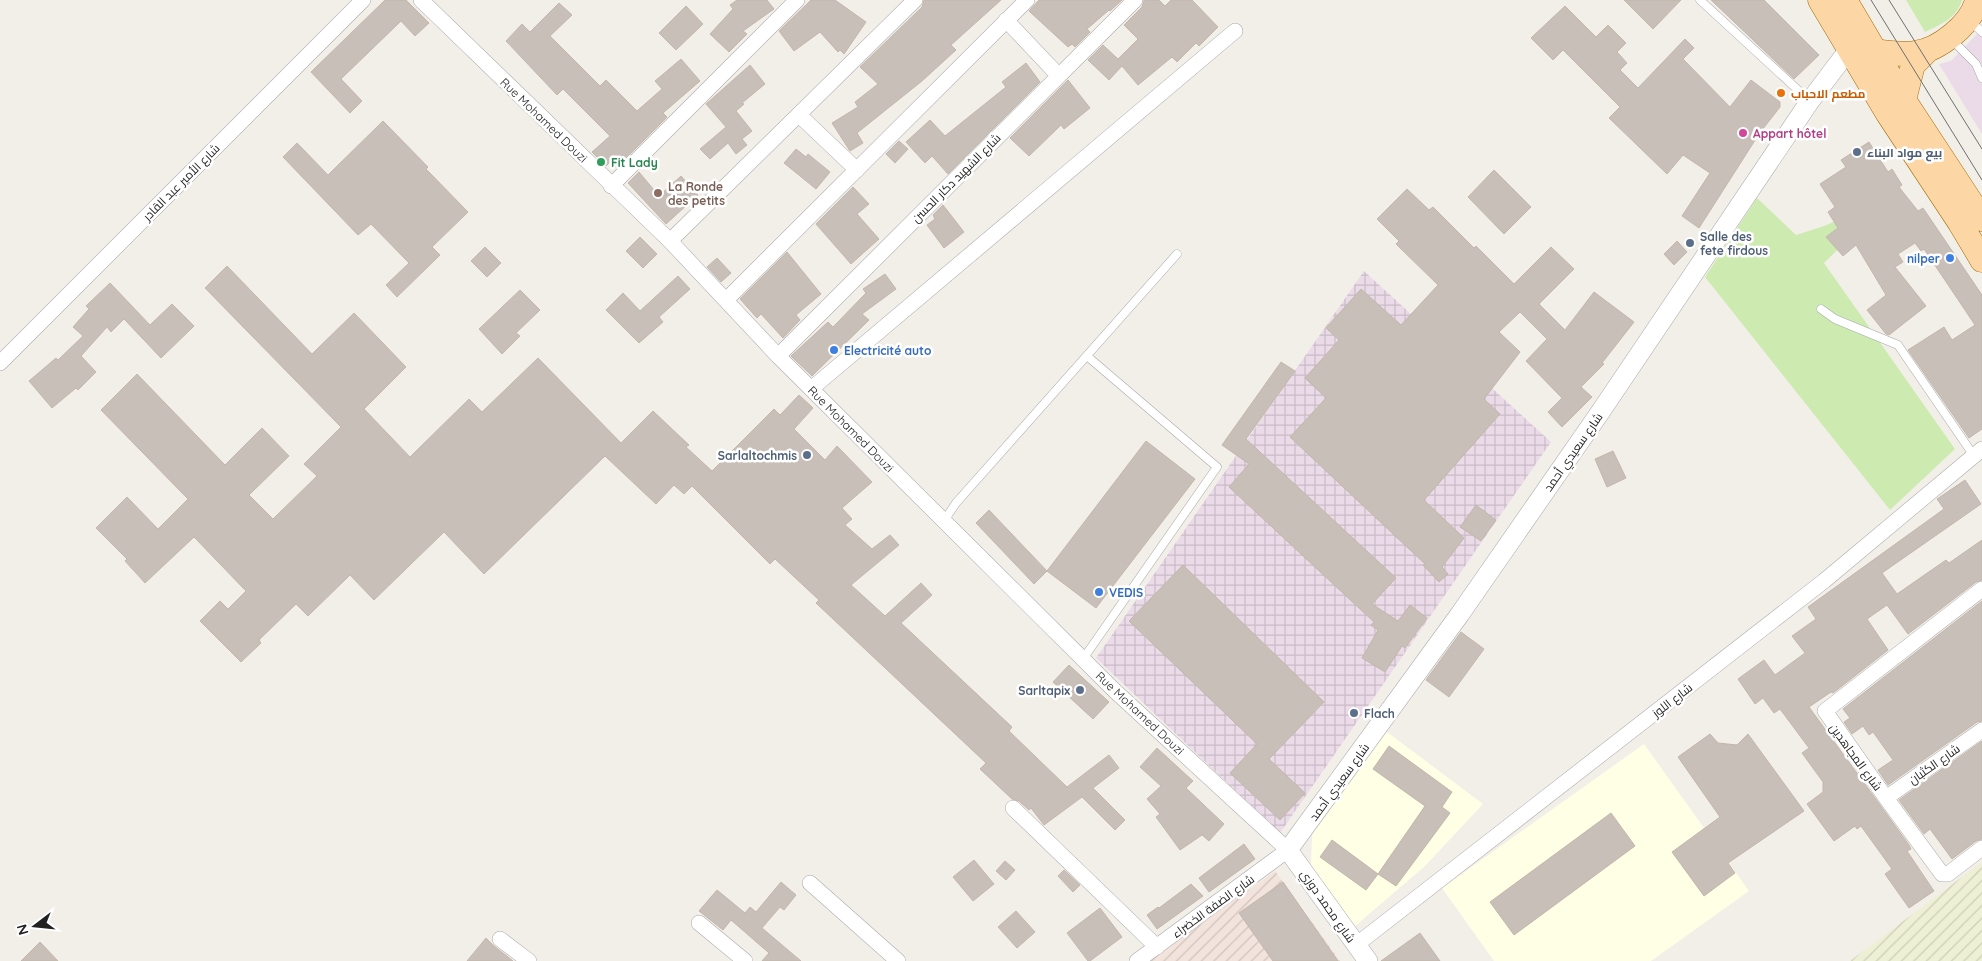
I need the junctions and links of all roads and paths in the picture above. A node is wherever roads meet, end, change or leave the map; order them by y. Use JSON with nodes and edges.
{"nodes":[{"id":1,"x":363,"y":0,"type":"edge"},
{"id":2,"x":421,"y":0,"type":"edge"},
{"id":3,"x":797,"y":0,"type":"edge"},
{"id":4,"x":915,"y":0,"type":"edge"},
{"id":5,"x":1027,"y":0,"type":"edge"},
{"id":6,"x":1135,"y":0,"type":"edge"},
{"id":7,"x":1700,"y":0,"type":"edge"},
{"id":8,"x":1820,"y":0,"type":"edge"},
{"id":9,"x":1849,"y":3,"type":"edge"},
{"id":10,"x":1976,"y":17,"type":"edge"},
{"id":11,"x":1006,"y":20,"type":"junction"},
{"id":12,"x":1235,"y":31,"type":"dead end"},
{"id":13,"x":1949,"y":37,"type":"junction"},
{"id":14,"x":1848,"y":44,"type":"junction"},
{"id":15,"x":1928,"y":49,"type":"junction"},
{"id":16,"x":1873,"y":51,"type":"junction"},
{"id":17,"x":1058,"y":76,"type":"junction"},
{"id":18,"x":1982,"y":78,"type":"edge"},
{"id":19,"x":1904,"y":100,"type":"junction"},
{"id":20,"x":1810,"y":101,"type":"junction"},
{"id":21,"x":798,"y":115,"type":"junction"},
{"id":22,"x":856,"y":170,"type":"junction"},
{"id":23,"x":611,"y":186,"type":"junction"},
{"id":24,"x":1982,"y":219,"type":"edge"},
{"id":25,"x":670,"y":241,"type":"junction"},
{"id":26,"x":1177,"y":254,"type":"dead end"},
{"id":27,"x":1982,"y":260,"type":"edge"},
{"id":28,"x":726,"y":300,"type":"junction"},
{"id":29,"x":1821,"y":309,"type":"dead end"},
{"id":30,"x":778,"y":356,"type":"junction"},
{"id":31,"x":1087,"y":356,"type":"junction"},
{"id":32,"x":0,"y":364,"type":"edge"},
{"id":33,"x":811,"y":389,"type":"junction"},
{"id":34,"x":1978,"y":452,"type":"edge"},
{"id":35,"x":944,"y":521,"type":"junction"},
{"id":36,"x":1982,"y":589,"type":"edge"},
{"id":37,"x":1083,"y":659,"type":"junction"},
{"id":38,"x":1982,"y":730,"type":"edge"},
{"id":39,"x":1886,"y":798,"type":"junction"},
{"id":40,"x":1013,"y":808,"type":"dead end"},
{"id":41,"x":1982,"y":848,"type":"edge"},
{"id":42,"x":1288,"y":850,"type":"junction"},
{"id":43,"x":810,"y":883,"type":"dead end"},
{"id":44,"x":700,"y":923,"type":"dead end"},
{"id":45,"x":500,"y":939,"type":"dead end"},
{"id":46,"x":1356,"y":945,"type":"junction"},
{"id":47,"x":1157,"y":947,"type":"junction"},
{"id":48,"x":529,"y":961,"type":"edge"},
{"id":49,"x":745,"y":961,"type":"edge"},
{"id":50,"x":898,"y":961,"type":"edge"},
{"id":51,"x":1137,"y":961,"type":"edge"},
{"id":52,"x":1368,"y":961,"type":"edge"}],
"edges":[{"from":1,"to":32,"type":"street","name":"شارع الأمير عبد القادر"},
{"from":2,"to":23,"type":"street","name":"Rue Mohamed Douzi"},
{"from":3,"to":23,"type":"street"},
{"from":4,"to":21,"type":"street"},
{"from":5,"to":11,"type":"street"},
{"from":6,"to":17,"type":"street","name":"شارع الشهيد دكار الحسن"},
{"from":7,"to":20,"type":"lane"},
{"from":8,"to":14,"type":"main road"},
{"from":9,"to":14,"type":"main road"},
{"from":9,"to":16,"type":"main road"},
{"from":10,"to":13,"type":"main road"},
{"from":11,"to":17,"type":"street"},
{"from":11,"to":22,"type":"street"},
{"from":12,"to":33,"type":"street"},
{"from":13,"to":15,"type":"main road"},
{"from":13,"to":18,"type":"lane"},
{"from":14,"to":16,"type":"main road"},
{"from":14,"to":20,"type":"street","name":"شارع سعيدي أحمد"},
{"from":14,"to":27,"type":"main road"},
{"from":15,"to":16,"type":"main road"},
{"from":15,"to":19,"type":"main road"},
{"from":16,"to":19,"type":"main road"},
{"from":17,"to":30,"type":"street","name":"شارع الشهيد دكار الحسن"},
{"from":19,"to":24,"type":"main road"},
{"from":20,"to":42,"type":"street","name":"شارع سعيدي أحمد"},
{"from":21,"to":22,"type":"street"},
{"from":21,"to":25,"type":"street"},
{"from":22,"to":28,"type":"street"},
{"from":23,"to":25,"type":"street","name":"Rue Mohamed Douzi"},
{"from":25,"to":28,"type":"street","name":"Rue Mohamed Douzi"},
{"from":26,"to":31,"type":"lane"},
{"from":28,"to":30,"type":"street","name":"Rue Mohamed Douzi"},
{"from":29,"to":34,"type":"lane"},
{"from":30,"to":33,"type":"street","name":"Rue Mohamed Douzi"},
{"from":31,"to":35,"type":"lane"},
{"from":31,"to":37,"type":"lane"},
{"from":33,"to":35,"type":"street","name":"Rue Mohamed Douzi"},
{"from":34,"to":46,"type":"street","name":"شارع اللوز"},
{"from":35,"to":37,"type":"street","name":"Rue Mohamed Douzi"},
{"from":36,"to":39,"type":"street","name":"شارع المجاهدين"},
{"from":37,"to":42,"type":"street","name":"Rue Mohamed Douzi"},
{"from":38,"to":39,"type":"street","name":"شارع الكثبان"},
{"from":39,"to":41,"type":"street","name":"شارع المجاهدين"},
{"from":40,"to":47,"type":"street"},
{"from":42,"to":46,"type":"street","name":"شارع محمد دوزي"},
{"from":42,"to":47,"type":"street","name":"شارع الضفة الخضراء"},
{"from":43,"to":50,"type":"street"},
{"from":44,"to":49,"type":"street"},
{"from":45,"to":48,"type":"street"},
{"from":46,"to":52,"type":"street","name":"شارع محمد دوزي"},
{"from":47,"to":51,"type":"street","name":"شارع الضفة الخضراء"}]}
